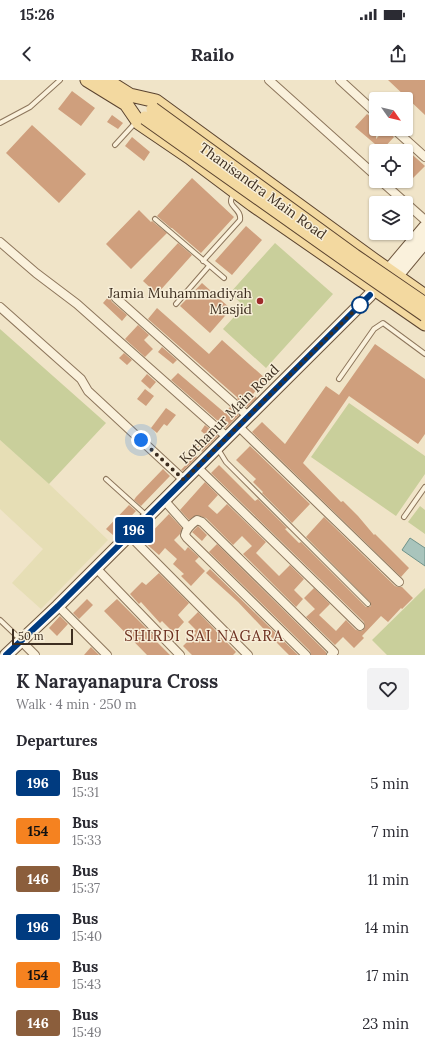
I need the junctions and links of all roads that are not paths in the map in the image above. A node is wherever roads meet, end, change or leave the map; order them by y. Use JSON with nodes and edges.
{"nodes":[{"id":1,"x":60,"y":80,"type":"edge"},
{"id":2,"x":87,"y":80,"type":"edge"},
{"id":3,"x":106,"y":80,"type":"edge"},
{"id":4,"x":269,"y":80,"type":"edge"},
{"id":5,"x":340,"y":80,"type":"edge"},
{"id":6,"x":128,"y":99,"type":"junction"},
{"id":7,"x":369,"y":107,"type":"edge"},
{"id":8,"x":145,"y":116,"type":"junction"},
{"id":9,"x":0,"y":123,"type":"edge"},
{"id":10,"x":204,"y":135,"type":"junction"},
{"id":11,"x":402,"y":136,"type":"edge"},
{"id":12,"x":115,"y":145,"type":"dead end"},
{"id":13,"x":189,"y":157,"type":"junction"},
{"id":14,"x":425,"y":157,"type":"edge"},
{"id":15,"x":369,"y":170,"type":"edge"},
{"id":16,"x":389,"y":188,"type":"edge"},
{"id":17,"x":236,"y":192,"type":"junction"},
{"id":18,"x":155,"y":219,"type":"dead end"},
{"id":19,"x":425,"y":220,"type":"edge"},
{"id":20,"x":425,"y":227,"type":"edge"},
{"id":21,"x":0,"y":242,"type":"edge"},
{"id":22,"x":425,"y":242,"type":"edge"},
{"id":23,"x":203,"y":261,"type":"junction"},
{"id":24,"x":209,"y":266,"type":"junction"},
{"id":25,"x":393,"y":270,"type":"junction"},
{"id":26,"x":224,"y":278,"type":"dead end"},
{"id":27,"x":375,"y":292,"type":"junction"},
{"id":28,"x":425,"y":296,"type":"edge"},
{"id":29,"x":116,"y":298,"type":"dead end"},
{"id":30,"x":176,"y":304,"type":"dead end"},
{"id":31,"x":425,"y":304,"type":"edge"},
{"id":32,"x":0,"y":307,"type":"edge"},
{"id":33,"x":425,"y":315,"type":"edge"},
{"id":34,"x":425,"y":324,"type":"edge"},
{"id":35,"x":425,"y":354,"type":"edge"},
{"id":36,"x":338,"y":379,"type":"dead end"},
{"id":37,"x":248,"y":416,"type":"junction"},
{"id":38,"x":238,"y":426,"type":"junction"},
{"id":39,"x":227,"y":437,"type":"junction"},
{"id":40,"x":217,"y":447,"type":"junction"},
{"id":41,"x":197,"y":467,"type":"junction"},
{"id":42,"x":106,"y":479,"type":"dead end"},
{"id":43,"x":184,"y":480,"type":"junction"},
{"id":44,"x":425,"y":487,"type":"edge"},
{"id":45,"x":164,"y":500,"type":"junction"},
{"id":46,"x":147,"y":516,"type":"junction"},
{"id":47,"x":404,"y":517,"type":"dead end"},
{"id":48,"x":188,"y":527,"type":"junction"},
{"id":49,"x":129,"y":535,"type":"junction"},
{"id":50,"x":96,"y":568,"type":"junction"},
{"id":51,"x":399,"y":582,"type":"dead end"},
{"id":52,"x":368,"y":604,"type":"dead end"},
{"id":53,"x":58,"y":606,"type":"junction"},
{"id":54,"x":0,"y":620,"type":"edge"},
{"id":55,"x":360,"y":626,"type":"dead end"},
{"id":56,"x":21,"y":641,"type":"junction"},
{"id":57,"x":6,"y":655,"type":"edge"},
{"id":58,"x":36,"y":655,"type":"edge"},
{"id":59,"x":107,"y":655,"type":"edge"},
{"id":60,"x":180,"y":655,"type":"edge"},
{"id":61,"x":248,"y":655,"type":"edge"},
{"id":62,"x":306,"y":655,"type":"edge"},
{"id":63,"x":331,"y":655,"type":"edge"}],
"edges":[{"from":1,"to":9,"type":"lane"},
{"from":2,"to":6,"type":"main road","name":"Thanisandra Main Road"},
{"from":3,"to":6,"type":"main road","name":"Thanisandra Main Road"},
{"from":4,"to":15,"type":"street"},
{"from":5,"to":7,"type":"street"},
{"from":6,"to":8,"type":"main road"},
{"from":6,"to":8,"type":"main road","name":"Thanisandra Main Road"},
{"from":6,"to":10,"type":"main road","name":"Thanisandra Main Road"},
{"from":8,"to":12,"type":"lane"},
{"from":8,"to":13,"type":"main road","name":"Thanisandra Main Road"},
{"from":8,"to":31,"type":"main road","bridge":true},
{"from":8,"to":33,"type":"main road","bridge":true},
{"from":10,"to":13,"type":"main road"},
{"from":10,"to":25,"type":"main road","name":"Thanisandra Main Road"},
{"from":11,"to":14,"type":"street"},
{"from":13,"to":17,"type":"main road","name":"Thanisandra Main Road"},
{"from":16,"to":19,"type":"street"},
{"from":17,"to":23,"type":"lane"},
{"from":17,"to":27,"type":"main road","name":"Thanisandra Main Road"},
{"from":18,"to":23,"type":"lane"},
{"from":20,"to":25,"type":"main road"},
{"from":21,"to":39,"type":"street"},
{"from":22,"to":25,"type":"main road"},
{"from":23,"to":24,"type":"lane"},
{"from":24,"to":26,"type":"lane"},
{"from":24,"to":30,"type":"lane"},
{"from":25,"to":27,"type":"main road","name":"Kothanur Main Road"},
{"from":25,"to":28,"type":"main road","name":"Thanisandra Main Road"},
{"from":27,"to":34,"type":"main road","name":"Thanisandra Main Road"},
{"from":27,"to":37,"type":"main road","name":"Kothanur Main Road"},
{"from":29,"to":37,"type":"street"},
{"from":32,"to":43,"type":"street"},
{"from":35,"to":36,"type":"lane"},
{"from":37,"to":38,"type":"main road","name":"Kothanur Main Road"},
{"from":38,"to":39,"type":"main road","name":"Kothanur Main Road"},
{"from":38,"to":51,"type":"street"},
{"from":39,"to":40,"type":"main road","name":"Kothanur Main Road"},
{"from":40,"to":41,"type":"main road","name":"Kothanur Main Road"},
{"from":40,"to":52,"type":"lane"},
{"from":41,"to":43,"type":"main road","name":"Kothanur Main Road"},
{"from":41,"to":55,"type":"street"},
{"from":42,"to":46,"type":"lane"},
{"from":43,"to":45,"type":"main road","name":"Kothanur Main Road"},
{"from":44,"to":47,"type":"lane"},
{"from":45,"to":46,"type":"main road","name":"Kothanur Main Road"},
{"from":45,"to":48,"type":"street"},
{"from":46,"to":49,"type":"main road","name":"Kothanur Main Road"},
{"from":48,"to":62,"type":"street"},
{"from":48,"to":63,"type":"street"},
{"from":49,"to":50,"type":"main road","name":"Kothanur Main Road"},
{"from":49,"to":61,"type":"street"},
{"from":50,"to":53,"type":"main road","name":"Kothanur Main Road"},
{"from":50,"to":60,"type":"street"},
{"from":53,"to":56,"type":"main road","name":"Kothanur Main Road"},
{"from":53,"to":59,"type":"street"},
{"from":54,"to":56,"type":"lane"},
{"from":56,"to":57,"type":"main road","name":"Kothanur Main Road"},
{"from":56,"to":58,"type":"street"}]}
